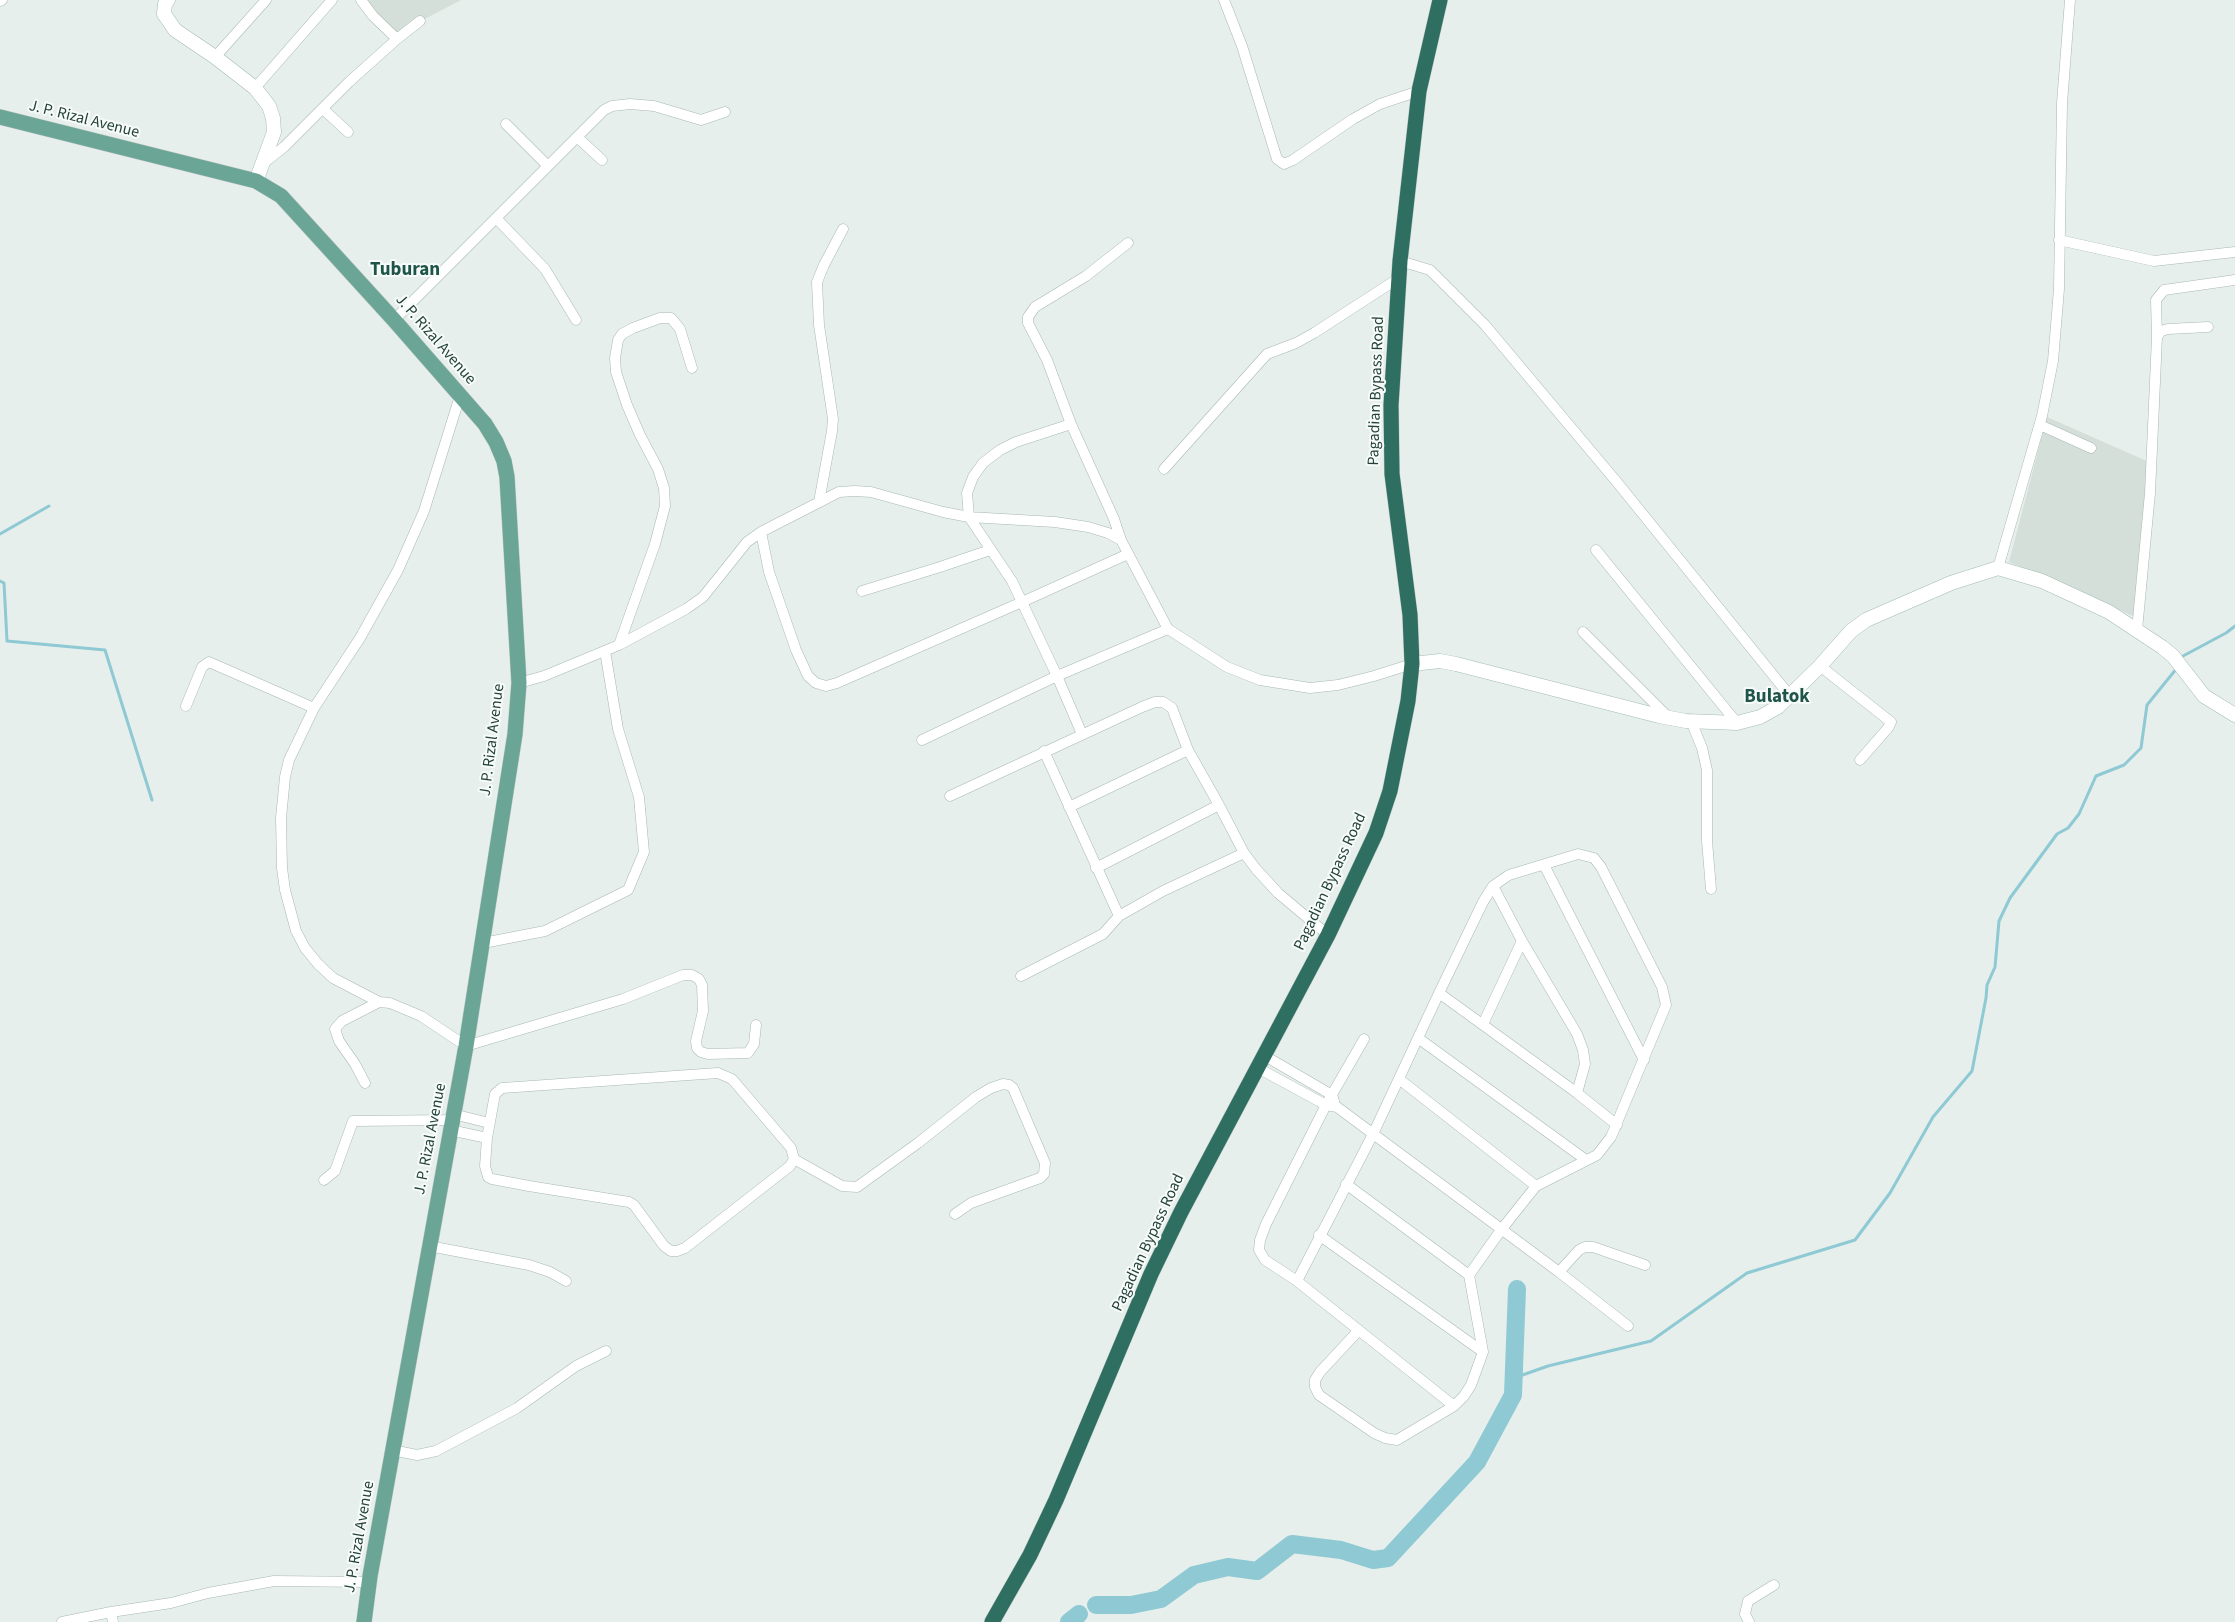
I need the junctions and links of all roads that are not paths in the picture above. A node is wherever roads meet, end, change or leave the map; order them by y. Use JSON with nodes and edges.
{"nodes":[{"id":1,"x":168,"y":0,"type":"edge"},
{"id":2,"x":266,"y":0,"type":"edge"},
{"id":3,"x":332,"y":0,"type":"edge"},
{"id":4,"x":361,"y":0,"type":"edge"},
{"id":5,"x":1224,"y":0,"type":"edge"},
{"id":6,"x":1440,"y":0,"type":"edge"},
{"id":7,"x":2070,"y":0,"type":"edge"},
{"id":8,"x":420,"y":21,"type":"dead end"},
{"id":9,"x":397,"y":39,"type":"junction"},
{"id":10,"x":215,"y":57,"type":"junction"},
{"id":11,"x":255,"y":88,"type":"junction"},
{"id":12,"x":1419,"y":91,"type":"junction"},
{"id":13,"x":322,"y":109,"type":"junction"},
{"id":14,"x":725,"y":112,"type":"dead end"},
{"id":15,"x":0,"y":117,"type":"edge"},
{"id":16,"x":506,"y":124,"type":"dead end"},
{"id":17,"x":348,"y":132,"type":"dead end"},
{"id":18,"x":577,"y":137,"type":"junction"},
{"id":19,"x":602,"y":160,"type":"dead end"},
{"id":20,"x":265,"y":162,"type":"junction"},
{"id":21,"x":548,"y":166,"type":"junction"},
{"id":22,"x":256,"y":181,"type":"junction"},
{"id":23,"x":496,"y":218,"type":"junction"},
{"id":24,"x":843,"y":229,"type":"dead end"},
{"id":25,"x":2059,"y":240,"type":"junction"},
{"id":26,"x":1128,"y":243,"type":"dead end"},
{"id":27,"x":2235,"y":252,"type":"edge"},
{"id":28,"x":1400,"y":261,"type":"junction"},
{"id":29,"x":1399,"y":278,"type":"junction"},
{"id":30,"x":2235,"y":280,"type":"edge"},
{"id":31,"x":394,"y":320,"type":"junction"},
{"id":32,"x":576,"y":320,"type":"dead end"},
{"id":33,"x":2208,"y":327,"type":"dead end"},
{"id":34,"x":2157,"y":337,"type":"junction"},
{"id":35,"x":692,"y":368,"type":"dead end"},
{"id":36,"x":460,"y":396,"type":"junction"},
{"id":37,"x":1071,"y":424,"type":"junction"},
{"id":38,"x":2040,"y":425,"type":"junction"},
{"id":39,"x":2091,"y":448,"type":"dead end"},
{"id":40,"x":1164,"y":469,"type":"dead end"},
{"id":41,"x":819,"y":502,"type":"junction"},
{"id":42,"x":968,"y":516,"type":"junction"},
{"id":43,"x":761,"y":532,"type":"junction"},
{"id":44,"x":1121,"y":540,"type":"junction"},
{"id":45,"x":990,"y":550,"type":"junction"},
{"id":46,"x":1596,"y":550,"type":"dead end"},
{"id":47,"x":1128,"y":554,"type":"junction"},
{"id":48,"x":1998,"y":568,"type":"junction"},
{"id":49,"x":862,"y":590,"type":"dead end"},
{"id":50,"x":1022,"y":602,"type":"junction"},
{"id":51,"x":1168,"y":629,"type":"junction"},
{"id":52,"x":2138,"y":630,"type":"junction"},
{"id":53,"x":1583,"y":632,"type":"dead end"},
{"id":54,"x":619,"y":645,"type":"junction"},
{"id":55,"x":604,"y":651,"type":"junction"},
{"id":56,"x":1412,"y":664,"type":"junction"},
{"id":57,"x":1820,"y":666,"type":"junction"},
{"id":58,"x":1057,"y":676,"type":"junction"},
{"id":59,"x":519,"y":683,"type":"junction"},
{"id":60,"x":1790,"y":696,"type":"junction"},
{"id":61,"x":186,"y":706,"type":"dead end"},
{"id":62,"x":314,"y":708,"type":"junction"},
{"id":63,"x":2235,"y":715,"type":"edge"},
{"id":64,"x":1669,"y":718,"type":"junction"},
{"id":65,"x":1691,"y":721,"type":"junction"},
{"id":66,"x":1737,"y":723,"type":"junction"},
{"id":67,"x":1082,"y":734,"type":"junction"},
{"id":68,"x":922,"y":740,"type":"dead end"},
{"id":69,"x":1188,"y":750,"type":"junction"},
{"id":70,"x":1044,"y":751,"type":"junction"},
{"id":71,"x":1860,"y":760,"type":"dead end"},
{"id":72,"x":950,"y":796,"type":"dead end"},
{"id":73,"x":1220,"y":805,"type":"junction"},
{"id":74,"x":1069,"y":807,"type":"junction"},
{"id":75,"x":1244,"y":853,"type":"junction"},
{"id":76,"x":1544,"y":865,"type":"junction"},
{"id":77,"x":1096,"y":868,"type":"junction"},
{"id":78,"x":1493,"y":886,"type":"junction"},
{"id":79,"x":1711,"y":890,"type":"dead end"},
{"id":80,"x":1119,"y":916,"type":"junction"},
{"id":81,"x":1328,"y":934,"type":"junction"},
{"id":82,"x":1522,"y":941,"type":"junction"},
{"id":83,"x":483,"y":943,"type":"junction"},
{"id":84,"x":1020,"y":976,"type":"dead end"},
{"id":85,"x":1438,"y":993,"type":"junction"},
{"id":86,"x":379,"y":1002,"type":"junction"},
{"id":87,"x":756,"y":1024,"type":"dead end"},
{"id":88,"x":1483,"y":1024,"type":"junction"},
{"id":89,"x":1418,"y":1038,"type":"junction"},
{"id":90,"x":1364,"y":1039,"type":"dead end"},
{"id":91,"x":466,"y":1046,"type":"junction"},
{"id":92,"x":1644,"y":1060,"type":"junction"},
{"id":93,"x":1262,"y":1062,"type":"junction"},
{"id":94,"x":1399,"y":1079,"type":"junction"},
{"id":95,"x":365,"y":1083,"type":"dead end"},
{"id":96,"x":1577,"y":1093,"type":"junction"},
{"id":97,"x":1332,"y":1095,"type":"junction"},
{"id":98,"x":1326,"y":1105,"type":"junction"},
{"id":99,"x":1337,"y":1107,"type":"junction"},
{"id":100,"x":451,"y":1121,"type":"junction"},
{"id":101,"x":489,"y":1122,"type":"junction"},
{"id":102,"x":1617,"y":1125,"type":"junction"},
{"id":103,"x":1372,"y":1134,"type":"junction"},
{"id":104,"x":487,"y":1138,"type":"junction"},
{"id":105,"x":794,"y":1159,"type":"junction"},
{"id":106,"x":1586,"y":1160,"type":"junction"},
{"id":107,"x":324,"y":1180,"type":"dead end"},
{"id":108,"x":1346,"y":1184,"type":"junction"},
{"id":109,"x":1536,"y":1186,"type":"junction"},
{"id":110,"x":955,"y":1214,"type":"dead end"},
{"id":111,"x":1501,"y":1230,"type":"junction"},
{"id":112,"x":1319,"y":1235,"type":"junction"},
{"id":113,"x":429,"y":1246,"type":"junction"},
{"id":114,"x":1645,"y":1265,"type":"dead end"},
{"id":115,"x":1559,"y":1272,"type":"junction"},
{"id":116,"x":1469,"y":1274,"type":"junction"},
{"id":117,"x":566,"y":1281,"type":"dead end"},
{"id":118,"x":1297,"y":1281,"type":"junction"},
{"id":119,"x":1628,"y":1326,"type":"dead end"},
{"id":120,"x":1359,"y":1330,"type":"junction"},
{"id":121,"x":606,"y":1350,"type":"dead end"},
{"id":122,"x":1483,"y":1352,"type":"junction"},
{"id":123,"x":1454,"y":1406,"type":"junction"},
{"id":124,"x":392,"y":1450,"type":"junction"},
{"id":125,"x":369,"y":1582,"type":"junction"},
{"id":126,"x":1774,"y":1585,"type":"dead end"},
{"id":127,"x":112,"y":1617,"type":"edge"},
{"id":128,"x":62,"y":1622,"type":"edge"},
{"id":129,"x":364,"y":1622,"type":"edge"},
{"id":130,"x":992,"y":1622,"type":"edge"},
{"id":131,"x":1749,"y":1622,"type":"edge"}],
"edges":[{"from":1,"to":10,"type":"street"},
{"from":2,"to":10,"type":"street"},
{"from":3,"to":11,"type":"street"},
{"from":4,"to":9,"type":"street"},
{"from":5,"to":12,"type":"street"},
{"from":6,"to":12,"type":"highway","name":"Pagadian Bypass Road"},
{"from":7,"to":25,"type":"street"},
{"from":8,"to":9,"type":"street"},
{"from":9,"to":13,"type":"street"},
{"from":10,"to":11,"type":"street"},
{"from":11,"to":20,"type":"street"},
{"from":12,"to":28,"type":"highway","name":"Pagadian Bypass Road"},
{"from":13,"to":17,"type":"street"},
{"from":13,"to":20,"type":"street"},
{"from":14,"to":18,"type":"street"},
{"from":15,"to":22,"type":"main road","name":"J. P. Rizal Avenue"},
{"from":16,"to":21,"type":"street"},
{"from":18,"to":19,"type":"street"},
{"from":18,"to":21,"type":"street"},
{"from":20,"to":22,"type":"street"},
{"from":21,"to":23,"type":"street"},
{"from":22,"to":31,"type":"main road","name":"J. P. Rizal Avenue"},
{"from":23,"to":31,"type":"street"},
{"from":23,"to":32,"type":"street"},
{"from":24,"to":41,"type":"street"},
{"from":25,"to":27,"type":"street"},
{"from":25,"to":38,"type":"street"},
{"from":26,"to":37,"type":"street"},
{"from":28,"to":29,"type":"highway","name":"Pagadian Bypass Road"},
{"from":28,"to":60,"type":"street"},
{"from":29,"to":40,"type":"street"},
{"from":29,"to":56,"type":"highway","name":"Pagadian Bypass Road"},
{"from":30,"to":34,"type":"street"},
{"from":31,"to":36,"type":"main road","name":"J. P. Rizal Avenue"},
{"from":33,"to":34,"type":"street"},
{"from":34,"to":52,"type":"street"},
{"from":35,"to":54,"type":"street"},
{"from":36,"to":59,"type":"main road","name":"J. P. Rizal Avenue"},
{"from":36,"to":62,"type":"street"},
{"from":37,"to":42,"type":"street"},
{"from":37,"to":44,"type":"street"},
{"from":38,"to":39,"type":"street"},
{"from":38,"to":48,"type":"street"},
{"from":41,"to":42,"type":"street"},
{"from":41,"to":43,"type":"street"},
{"from":42,"to":44,"type":"street"},
{"from":42,"to":45,"type":"street"},
{"from":43,"to":50,"type":"street"},
{"from":43,"to":54,"type":"street"},
{"from":44,"to":47,"type":"street"},
{"from":45,"to":49,"type":"street"},
{"from":45,"to":50,"type":"street"},
{"from":46,"to":66,"type":"street"},
{"from":47,"to":50,"type":"street"},
{"from":47,"to":51,"type":"street"},
{"from":48,"to":52,"type":"street"},
{"from":48,"to":57,"type":"street"},
{"from":50,"to":58,"type":"street"},
{"from":51,"to":56,"type":"street"},
{"from":51,"to":58,"type":"street"},
{"from":52,"to":63,"type":"street"},
{"from":53,"to":64,"type":"street"},
{"from":54,"to":55,"type":"street"},
{"from":55,"to":59,"type":"street"},
{"from":55,"to":83,"type":"street"},
{"from":56,"to":64,"type":"street"},
{"from":56,"to":81,"type":"highway","name":"Pagadian Bypass Road"},
{"from":57,"to":60,"type":"street"},
{"from":57,"to":71,"type":"street"},
{"from":58,"to":67,"type":"street"},
{"from":58,"to":68,"type":"street"},
{"from":59,"to":83,"type":"main road","name":"J. P. Rizal Avenue"},
{"from":60,"to":66,"type":"street"},
{"from":61,"to":62,"type":"street"},
{"from":62,"to":86,"type":"street"},
{"from":64,"to":65,"type":"street"},
{"from":65,"to":66,"type":"street"},
{"from":65,"to":79,"type":"street"},
{"from":67,"to":69,"type":"street"},
{"from":67,"to":70,"type":"street"},
{"from":69,"to":73,"type":"street"},
{"from":69,"to":74,"type":"street"},
{"from":70,"to":72,"type":"street"},
{"from":70,"to":74,"type":"street"},
{"from":73,"to":75,"type":"street"},
{"from":73,"to":77,"type":"street"},
{"from":74,"to":77,"type":"street"},
{"from":75,"to":80,"type":"street"},
{"from":75,"to":81,"type":"street"},
{"from":76,"to":78,"type":"street"},
{"from":76,"to":92,"type":"street"},
{"from":76,"to":92,"type":"street"},
{"from":77,"to":80,"type":"street"},
{"from":78,"to":82,"type":"street"},
{"from":78,"to":85,"type":"street"},
{"from":80,"to":84,"type":"street"},
{"from":81,"to":93,"type":"highway","name":"Pagadian Bypass Road"},
{"from":82,"to":88,"type":"street"},
{"from":82,"to":96,"type":"street"},
{"from":83,"to":91,"type":"main road","name":"J. P. Rizal Avenue"},
{"from":85,"to":88,"type":"street"},
{"from":85,"to":89,"type":"street"},
{"from":86,"to":91,"type":"street"},
{"from":86,"to":95,"type":"street"},
{"from":87,"to":91,"type":"street"},
{"from":88,"to":96,"type":"street"},
{"from":89,"to":94,"type":"street"},
{"from":89,"to":106,"type":"street"},
{"from":90,"to":97,"type":"street"},
{"from":91,"to":100,"type":"main road","name":"J. P. Rizal Avenue"},
{"from":92,"to":102,"type":"street"},
{"from":93,"to":97,"type":"street"},
{"from":93,"to":98,"type":"street"},
{"from":93,"to":130,"type":"highway","name":"Pagadian Bypass Road"},
{"from":94,"to":103,"type":"street"},
{"from":94,"to":109,"type":"street"},
{"from":96,"to":102,"type":"street"},
{"from":97,"to":98,"type":"street"},
{"from":97,"to":99,"type":"street"},
{"from":98,"to":99,"type":"street"},
{"from":98,"to":118,"type":"street"},
{"from":99,"to":103,"type":"street"},
{"from":100,"to":101,"type":"street"},
{"from":100,"to":104,"type":"street"},
{"from":100,"to":107,"type":"street"},
{"from":100,"to":113,"type":"main road","name":"J. P. Rizal Avenue"},
{"from":101,"to":104,"type":"street"},
{"from":101,"to":105,"type":"street"},
{"from":102,"to":106,"type":"street"},
{"from":103,"to":108,"type":"street"},
{"from":103,"to":111,"type":"street"},
{"from":104,"to":105,"type":"street"},
{"from":105,"to":110,"type":"street"},
{"from":106,"to":109,"type":"street"},
{"from":108,"to":112,"type":"street"},
{"from":108,"to":116,"type":"street"},
{"from":109,"to":111,"type":"street"},
{"from":111,"to":115,"type":"street"},
{"from":111,"to":116,"type":"street"},
{"from":112,"to":118,"type":"street"},
{"from":112,"to":122,"type":"street"},
{"from":113,"to":117,"type":"street"},
{"from":113,"to":124,"type":"main road","name":"J. P. Rizal Avenue"},
{"from":114,"to":115,"type":"street"},
{"from":115,"to":119,"type":"street"},
{"from":116,"to":122,"type":"street"},
{"from":118,"to":120,"type":"street"},
{"from":120,"to":123,"type":"street"},
{"from":120,"to":123,"type":"street"},
{"from":121,"to":124,"type":"street"},
{"from":122,"to":123,"type":"street"},
{"from":124,"to":125,"type":"main road","name":"J. P. Rizal Avenue"},
{"from":125,"to":127,"type":"street"},
{"from":125,"to":129,"type":"main road","name":"J. P. Rizal Avenue"},
{"from":126,"to":131,"type":"street"},
{"from":127,"to":128,"type":"street"}]}
